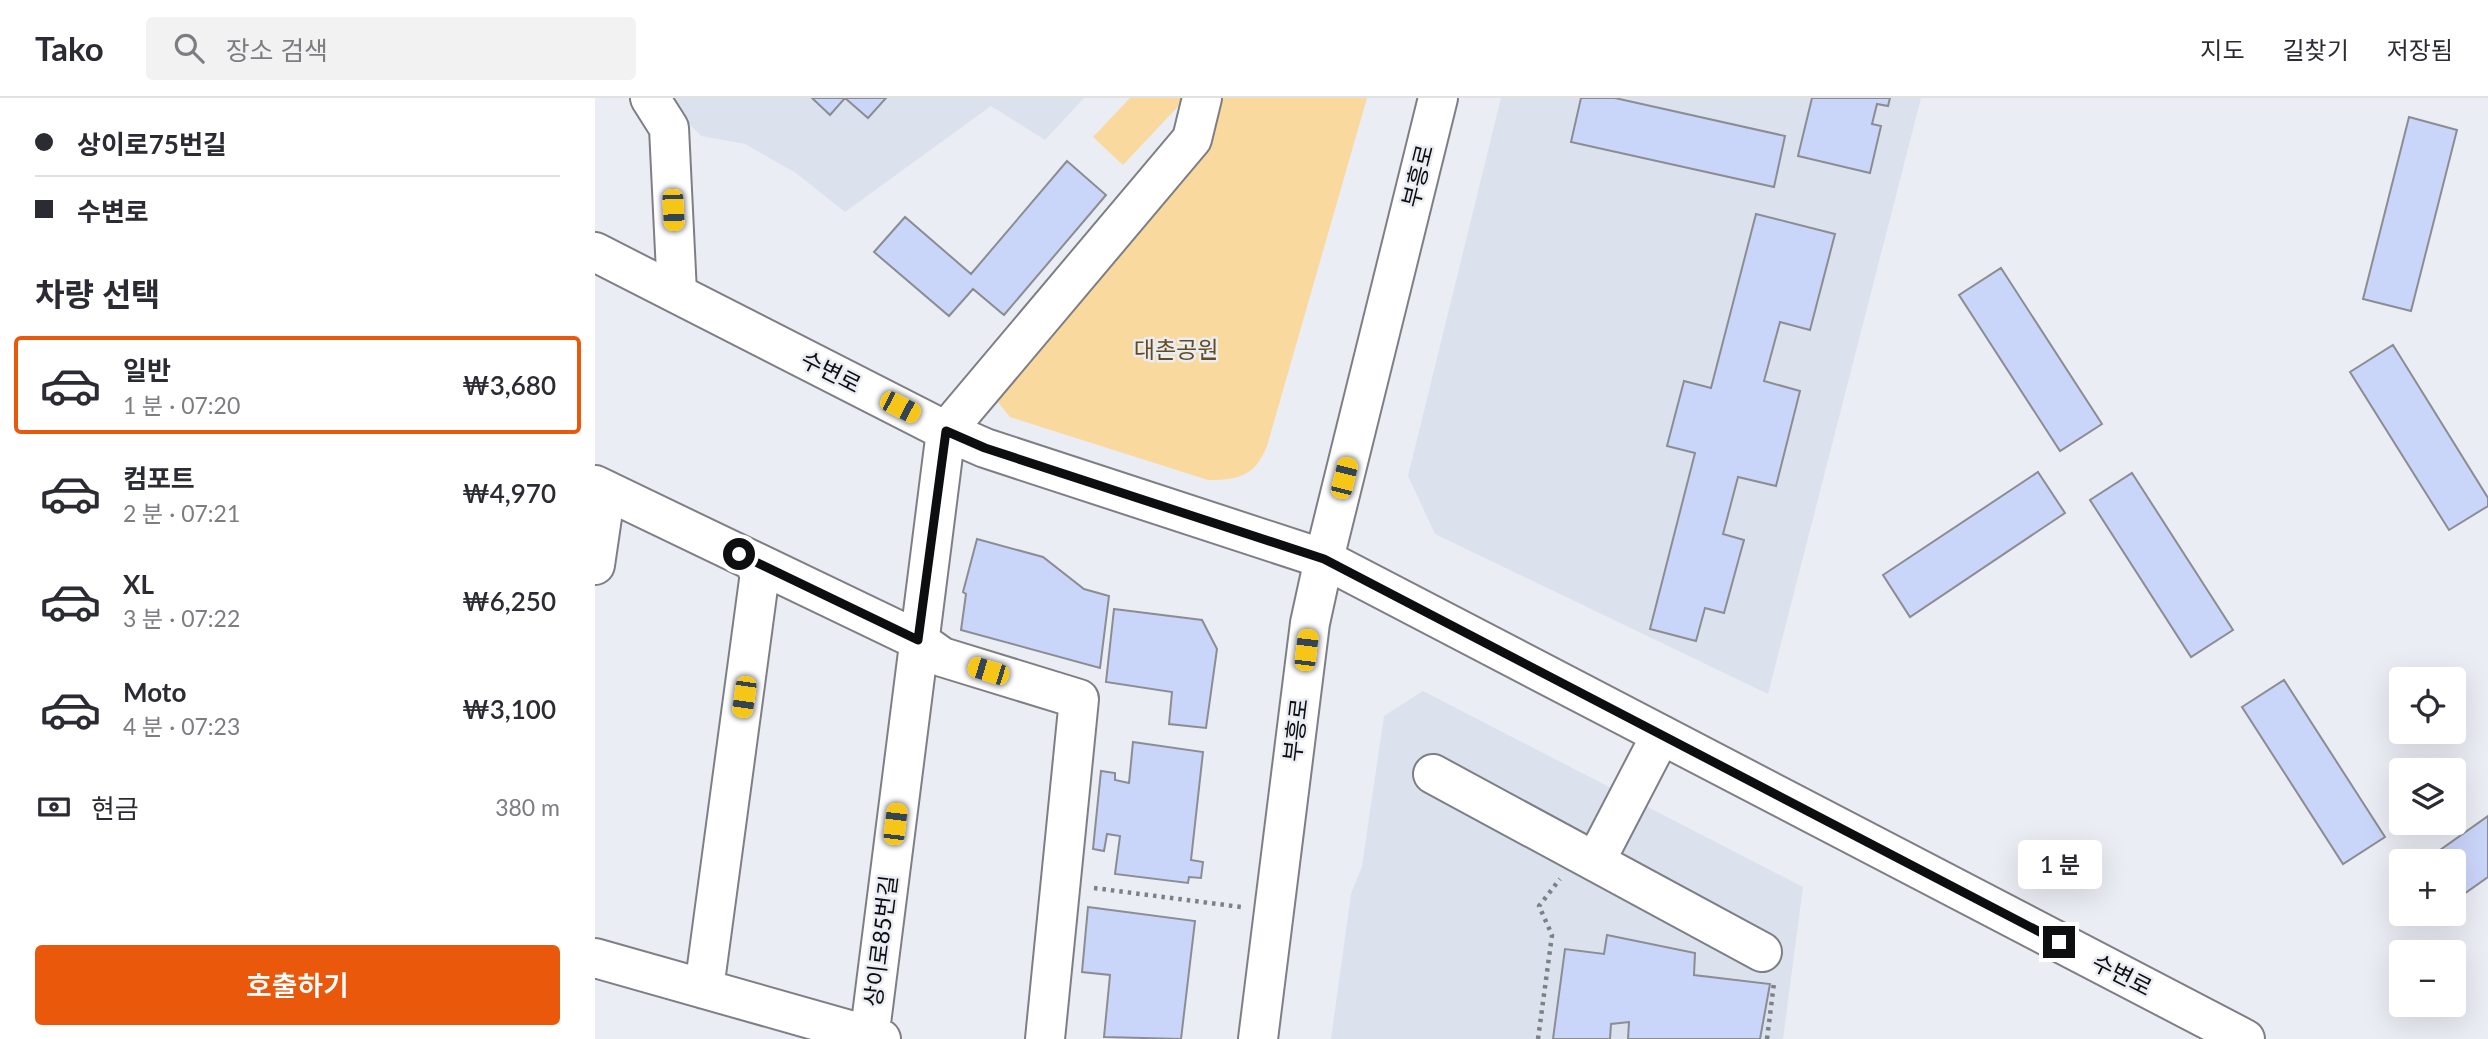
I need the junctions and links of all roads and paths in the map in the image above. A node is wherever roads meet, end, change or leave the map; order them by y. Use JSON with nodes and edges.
{"nodes":[{"id":1,"x":650,"y":98,"type":"edge"},
{"id":2,"x":1202,"y":98,"type":"edge"},
{"id":3,"x":1438,"y":98,"type":"edge"},
{"id":4,"x":595,"y":252,"type":"edge"},
{"id":5,"x":677,"y":293,"type":"junction"},
{"id":6,"x":946,"y":431,"type":"junction"},
{"id":7,"x":600,"y":488,"type":"edge"},
{"id":8,"x":1324,"y":559,"type":"junction"},
{"id":9,"x":595,"y":565,"type":"edge"},
{"id":10,"x":759,"y":567,"type":"junction"},
{"id":11,"x":918,"y":640,"type":"junction"},
{"id":12,"x":1661,"y":735,"type":"junction"},
{"id":13,"x":1433,"y":774,"type":"dead end"},
{"id":14,"x":1588,"y":856,"type":"junction"},
{"id":15,"x":1061,"y":884,"type":"junction"},
{"id":16,"x":1273,"y":911,"type":"junction"},
{"id":17,"x":1762,"y":952,"type":"joint"},
{"id":18,"x":595,"y":958,"type":"edge"},
{"id":19,"x":704,"y":989,"type":"junction"},
{"id":20,"x":873,"y":1038,"type":"edge"},
{"id":21,"x":1045,"y":1039,"type":"edge"},
{"id":22,"x":1258,"y":1039,"type":"edge"},
{"id":23,"x":1538,"y":1039,"type":"edge"},
{"id":24,"x":1767,"y":1039,"type":"edge"},
{"id":25,"x":2245,"y":1039,"type":"edge"}],
"edges":[{"from":1,"to":5,"type":"main road"},
{"from":2,"to":6,"type":"main road"},
{"from":3,"to":8,"type":"main road","name":"부흥로"},
{"from":4,"to":5,"type":"main road","name":"수변로"},
{"from":5,"to":6,"type":"main road","name":"수변로"},
{"from":6,"to":8,"type":"main road","name":"수변로"},
{"from":6,"to":11,"type":"main road","name":"상이로85번길"},
{"from":7,"to":9,"type":"main road"},
{"from":7,"to":10,"type":"main road"},
{"from":8,"to":12,"type":"main road","name":"수변로"},
{"from":8,"to":16,"type":"main road","name":"부흥로"},
{"from":10,"to":11,"type":"main road"},
{"from":10,"to":19,"type":"main road"},
{"from":11,"to":15,"type":"main road"},
{"from":11,"to":20,"type":"main road","name":"상이로85번길"},
{"from":12,"to":14,"type":"main road"},
{"from":12,"to":25,"type":"main road","name":"수변로"},
{"from":13,"to":14,"type":"main road"},
{"from":14,"to":17,"type":"main road"},
{"from":14,"to":23,"type":"path"},
{"from":15,"to":16,"type":"path"},
{"from":15,"to":21,"type":"main road"},
{"from":16,"to":22,"type":"main road","name":"부흥로"},
{"from":17,"to":24,"type":"path"},
{"from":18,"to":19,"type":"main road","name":"상이로85번길"},
{"from":19,"to":20,"type":"main road","name":"상이로85번길"}]}
